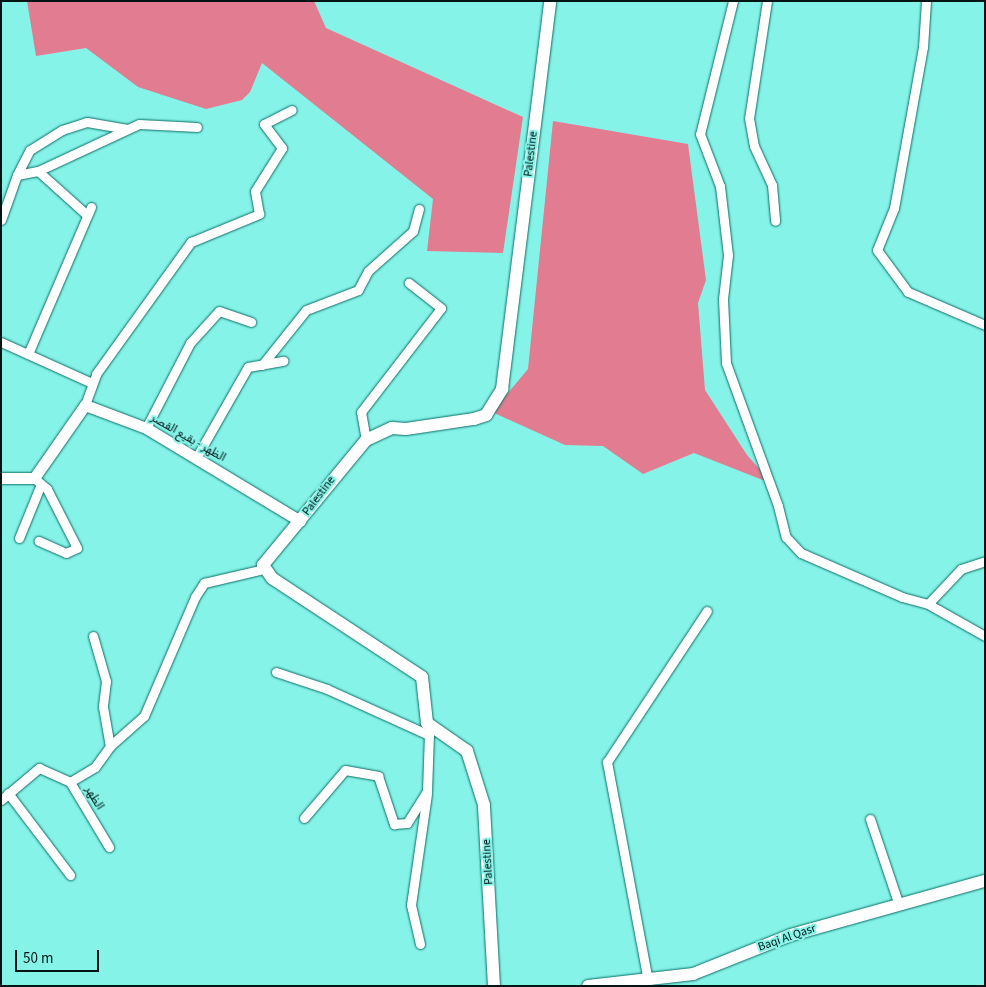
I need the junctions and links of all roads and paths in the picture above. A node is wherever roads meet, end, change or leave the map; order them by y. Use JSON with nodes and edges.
{"nodes":[{"id":1,"x":550,"y":1,"type":"edge"},
{"id":2,"x":732,"y":1,"type":"edge"},
{"id":3,"x":767,"y":1,"type":"edge"},
{"id":4,"x":926,"y":1,"type":"edge"},
{"id":5,"x":292,"y":110,"type":"dead end"},
{"id":6,"x":197,"y":126,"type":"dead end"},
{"id":7,"x":127,"y":130,"type":"junction"},
{"id":8,"x":38,"y":171,"type":"junction"},
{"id":9,"x":17,"y":175,"type":"junction"},
{"id":10,"x":419,"y":209,"type":"dead end"},
{"id":11,"x":1,"y":220,"type":"edge"},
{"id":12,"x":775,"y":221,"type":"dead end"},
{"id":13,"x":409,"y":283,"type":"dead end"},
{"id":14,"x":251,"y":322,"type":"dead end"},
{"id":15,"x":985,"y":325,"type":"edge"},
{"id":16,"x":1,"y":342,"type":"edge"},
{"id":17,"x":28,"y":354,"type":"junction"},
{"id":18,"x":283,"y":361,"type":"dead end"},
{"id":19,"x":262,"y":365,"type":"junction"},
{"id":20,"x":92,"y":383,"type":"junction"},
{"id":21,"x":85,"y":405,"type":"junction"},
{"id":22,"x":146,"y":428,"type":"junction"},
{"id":23,"x":366,"y":440,"type":"junction"},
{"id":24,"x":196,"y":458,"type":"junction"},
{"id":25,"x":1,"y":478,"type":"edge"},
{"id":26,"x":38,"y":481,"type":"junction"},
{"id":27,"x":300,"y":521,"type":"junction"},
{"id":28,"x":19,"y":538,"type":"dead end"},
{"id":29,"x":39,"y":541,"type":"dead end"},
{"id":30,"x":985,"y":561,"type":"edge"},
{"id":31,"x":264,"y":569,"type":"junction"},
{"id":32,"x":928,"y":604,"type":"junction"},
{"id":33,"x":707,"y":612,"type":"dead end"},
{"id":34,"x":93,"y":636,"type":"dead end"},
{"id":35,"x":985,"y":636,"type":"edge"},
{"id":36,"x":276,"y":672,"type":"dead end"},
{"id":37,"x":429,"y":730,"type":"junction"},
{"id":38,"x":110,"y":746,"type":"junction"},
{"id":39,"x":70,"y":782,"type":"junction"},
{"id":40,"x":427,"y":791,"type":"junction"},
{"id":41,"x":5,"y":796,"type":"edge"},
{"id":42,"x":304,"y":818,"type":"dead end"},
{"id":43,"x":870,"y":819,"type":"dead end"},
{"id":44,"x":109,"y":847,"type":"dead end"},
{"id":45,"x":70,"y":875,"type":"dead end"},
{"id":46,"x":985,"y":881,"type":"edge"},
{"id":47,"x":899,"y":905,"type":"junction"},
{"id":48,"x":420,"y":944,"type":"dead end"},
{"id":49,"x":648,"y":981,"type":"junction"},
{"id":50,"x":494,"y":986,"type":"edge"},
{"id":51,"x":588,"y":986,"type":"edge"}],
"edges":[{"from":1,"to":23,"type":"main road","name":"Palestine"},
{"from":2,"to":32,"type":"street"},
{"from":3,"to":12,"type":"street"},
{"from":4,"to":15,"type":"street"},
{"from":5,"to":20,"type":"street"},
{"from":6,"to":7,"type":"street"},
{"from":7,"to":8,"type":"street"},
{"from":7,"to":9,"type":"street"},
{"from":8,"to":9,"type":"street"},
{"from":8,"to":17,"type":"street"},
{"from":9,"to":11,"type":"street"},
{"from":10,"to":19,"type":"street"},
{"from":13,"to":23,"type":"street"},
{"from":14,"to":22,"type":"street"},
{"from":16,"to":17,"type":"street"},
{"from":17,"to":20,"type":"street"},
{"from":18,"to":19,"type":"street"},
{"from":19,"to":24,"type":"street"},
{"from":20,"to":21,"type":"street"},
{"from":21,"to":22,"type":"street","name":"الظهر - بقيع القصر"},
{"from":21,"to":26,"type":"street"},
{"from":22,"to":24,"type":"street","name":"الظهر - بقيع القصر"},
{"from":23,"to":27,"type":"main road","name":"Palestine"},
{"from":24,"to":27,"type":"street","name":"الظهر - بقيع القصر"},
{"from":25,"to":26,"type":"street"},
{"from":26,"to":28,"type":"street"},
{"from":26,"to":29,"type":"street"},
{"from":27,"to":31,"type":"main road","name":"Palestine"},
{"from":30,"to":32,"type":"street"},
{"from":31,"to":37,"type":"main road"},
{"from":31,"to":38,"type":"street"},
{"from":32,"to":35,"type":"street"},
{"from":33,"to":49,"type":"street"},
{"from":34,"to":38,"type":"street"},
{"from":36,"to":37,"type":"street"},
{"from":37,"to":40,"type":"street"},
{"from":37,"to":50,"type":"main road","name":"Palestine"},
{"from":38,"to":39,"type":"street"},
{"from":39,"to":41,"type":"street","name":"الظهر"},
{"from":39,"to":44,"type":"street","name":"الظهر"},
{"from":40,"to":42,"type":"street"},
{"from":40,"to":48,"type":"street"},
{"from":41,"to":45,"type":"street"},
{"from":43,"to":47,"type":"street"},
{"from":46,"to":47,"type":"main road","name":"Baqi Al Qasr"},
{"from":47,"to":49,"type":"main road","name":"Baqi Al Qasr"},
{"from":49,"to":51,"type":"main road","name":"Baqi Al Qasr"}]}
